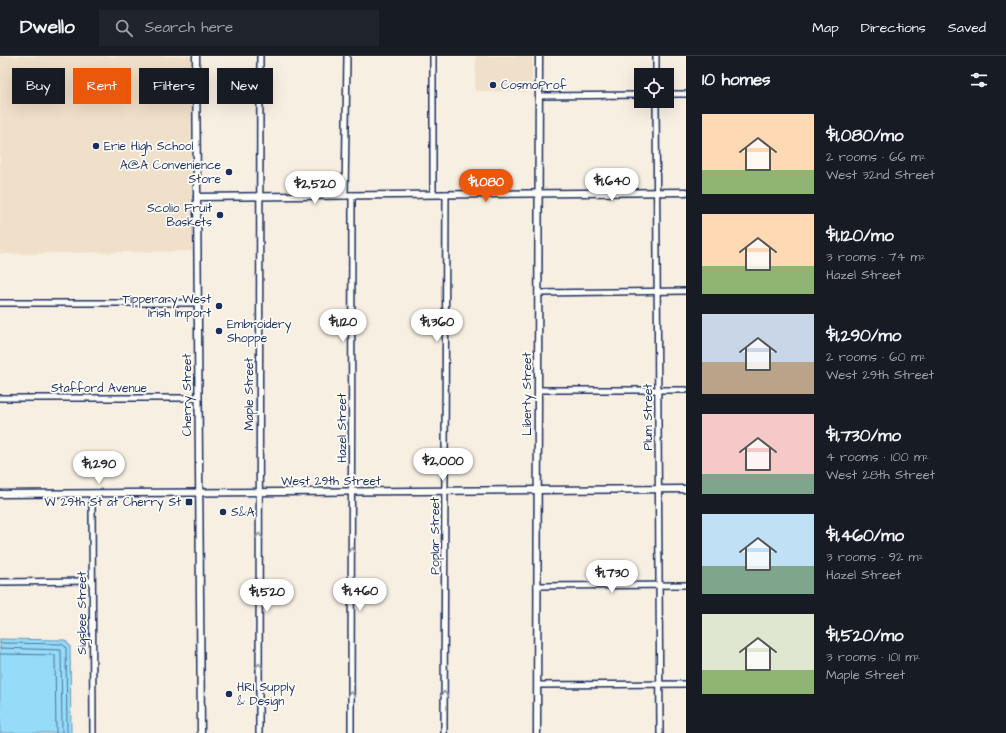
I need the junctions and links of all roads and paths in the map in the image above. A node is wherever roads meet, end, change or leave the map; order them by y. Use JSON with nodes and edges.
{"nodes":[{"id":1,"x":196,"y":56,"type":"edge"},
{"id":2,"x":260,"y":56,"type":"edge"},
{"id":3,"x":347,"y":56,"type":"edge"},
{"id":4,"x":433,"y":56,"type":"edge"},
{"id":5,"x":539,"y":56,"type":"edge"},
{"id":6,"x":656,"y":56,"type":"edge"},
{"id":7,"x":656,"y":68,"type":"edge"},
{"id":8,"x":674,"y":94,"type":"edge"},
{"id":9,"x":686,"y":94,"type":"edge"},
{"id":10,"x":634,"y":95,"type":"edge"},
{"id":11,"x":539,"y":96,"type":"junction"},
{"id":12,"x":656,"y":108,"type":"edge"},
{"id":13,"x":657,"y":192,"type":"junction"},
{"id":14,"x":686,"y":192,"type":"edge"},
{"id":15,"x":433,"y":194,"type":"junction"},
{"id":16,"x":446,"y":194,"type":"junction"},
{"id":17,"x":538,"y":194,"type":"junction"},
{"id":18,"x":349,"y":196,"type":"junction"},
{"id":19,"x":197,"y":197,"type":"junction"},
{"id":20,"x":260,"y":197,"type":"junction"},
{"id":21,"x":658,"y":291,"type":"junction"},
{"id":22,"x":686,"y":291,"type":"edge"},
{"id":23,"x":538,"y":293,"type":"junction"},
{"id":24,"x":0,"y":303,"type":"edge"},
{"id":25,"x":198,"y":303,"type":"junction"},
{"id":26,"x":538,"y":390,"type":"junction"},
{"id":27,"x":658,"y":390,"type":"junction"},
{"id":28,"x":686,"y":390,"type":"edge"},
{"id":29,"x":0,"y":398,"type":"edge"},
{"id":30,"x":198,"y":398,"type":"junction"},
{"id":31,"x":659,"y":489,"type":"junction"},
{"id":32,"x":686,"y":489,"type":"edge"},
{"id":33,"x":538,"y":490,"type":"junction"},
{"id":34,"x":445,"y":491,"type":"junction"},
{"id":35,"x":199,"y":492,"type":"junction"},
{"id":36,"x":259,"y":492,"type":"junction"},
{"id":37,"x":352,"y":492,"type":"junction"},
{"id":38,"x":0,"y":494,"type":"edge"},
{"id":39,"x":92,"y":494,"type":"junction"},
{"id":40,"x":92,"y":581,"type":"junction"},
{"id":41,"x":0,"y":582,"type":"edge"},
{"id":42,"x":660,"y":585,"type":"junction"},
{"id":43,"x":686,"y":585,"type":"edge"},
{"id":44,"x":537,"y":586,"type":"junction"},
{"id":45,"x":686,"y":684,"type":"edge"},
{"id":46,"x":537,"y":685,"type":"junction"},
{"id":47,"x":660,"y":685,"type":"junction"},
{"id":48,"x":93,"y":733,"type":"edge"},
{"id":49,"x":201,"y":733,"type":"edge"},
{"id":50,"x":258,"y":733,"type":"edge"},
{"id":51,"x":351,"y":733,"type":"edge"},
{"id":52,"x":444,"y":733,"type":"edge"},
{"id":53,"x":537,"y":733,"type":"edge"},
{"id":54,"x":660,"y":733,"type":"edge"}],
"edges":[{"from":1,"to":19,"type":"street","name":"Cherry Street"},
{"from":2,"to":20,"type":"street","name":"Maple Street"},
{"from":3,"to":18,"type":"street","name":"Hazel Street"},
{"from":4,"to":15,"type":"street"},
{"from":5,"to":11,"type":"street","name":"Liberty Street"},
{"from":6,"to":7,"type":"street"},
{"from":8,"to":9,"type":"street"},
{"from":10,"to":11,"type":"street"},
{"from":11,"to":17,"type":"street","name":"Liberty Street"},
{"from":12,"to":13,"type":"street","name":"Plum Street"},
{"from":13,"to":14,"type":"street"},
{"from":13,"to":17,"type":"street"},
{"from":13,"to":21,"type":"street","name":"Plum Street"},
{"from":15,"to":16,"type":"street"},
{"from":15,"to":18,"type":"street"},
{"from":16,"to":17,"type":"street"},
{"from":16,"to":34,"type":"street","name":"Poplar Street"},
{"from":17,"to":23,"type":"street","name":"Liberty Street"},
{"from":18,"to":20,"type":"street"},
{"from":18,"to":37,"type":"street","name":"Hazel Street"},
{"from":19,"to":20,"type":"street"},
{"from":19,"to":25,"type":"street","name":"Cherry Street"},
{"from":20,"to":36,"type":"street","name":"Maple Street"},
{"from":21,"to":22,"type":"street"},
{"from":21,"to":23,"type":"street"},
{"from":21,"to":27,"type":"street","name":"Plum Street"},
{"from":23,"to":26,"type":"street","name":"Liberty Street"},
{"from":24,"to":25,"type":"street"},
{"from":25,"to":30,"type":"street","name":"Cherry Street"},
{"from":26,"to":27,"type":"street"},
{"from":26,"to":33,"type":"street","name":"Liberty Street"},
{"from":27,"to":28,"type":"street"},
{"from":27,"to":31,"type":"street","name":"Plum Street"},
{"from":29,"to":30,"type":"street","name":"Stafford Avenue"},
{"from":30,"to":35,"type":"street","name":"Cherry Street"},
{"from":31,"to":32,"type":"street","name":"West 29th Street"},
{"from":31,"to":33,"type":"street","name":"West 29th Street"},
{"from":31,"to":42,"type":"street","name":"Plum Street"},
{"from":33,"to":34,"type":"street","name":"West 29th Street"},
{"from":33,"to":44,"type":"street","name":"Liberty Street"},
{"from":34,"to":37,"type":"street","name":"West 29th Street"},
{"from":52,"to":34,"type":"street","name":"Poplar Street","one_way":true},
{"from":35,"to":36,"type":"street","name":"West 29th Street"},
{"from":35,"to":39,"type":"street","name":"West 29th Street"},
{"from":35,"to":49,"type":"street","name":"Cherry Street"},
{"from":36,"to":37,"type":"street","name":"West 29th Street"},
{"from":50,"to":36,"type":"street","name":"Maple Street","one_way":true},
{"from":51,"to":37,"type":"street","name":"Hazel Street","one_way":true},
{"from":38,"to":39,"type":"street","name":"West 29th Street"},
{"from":39,"to":40,"type":"street","name":"Sigsbee Street"},
{"from":40,"to":41,"type":"street"},
{"from":40,"to":48,"type":"street","name":"Sigsbee Street"},
{"from":42,"to":43,"type":"street"},
{"from":42,"to":44,"type":"street"},
{"from":42,"to":47,"type":"street","name":"Plum Street"},
{"from":44,"to":46,"type":"street","name":"Liberty Street"},
{"from":45,"to":47,"type":"street"},
{"from":46,"to":47,"type":"street"},
{"from":46,"to":53,"type":"street","name":"Liberty Street"},
{"from":47,"to":54,"type":"street","name":"Plum Street"}]}
